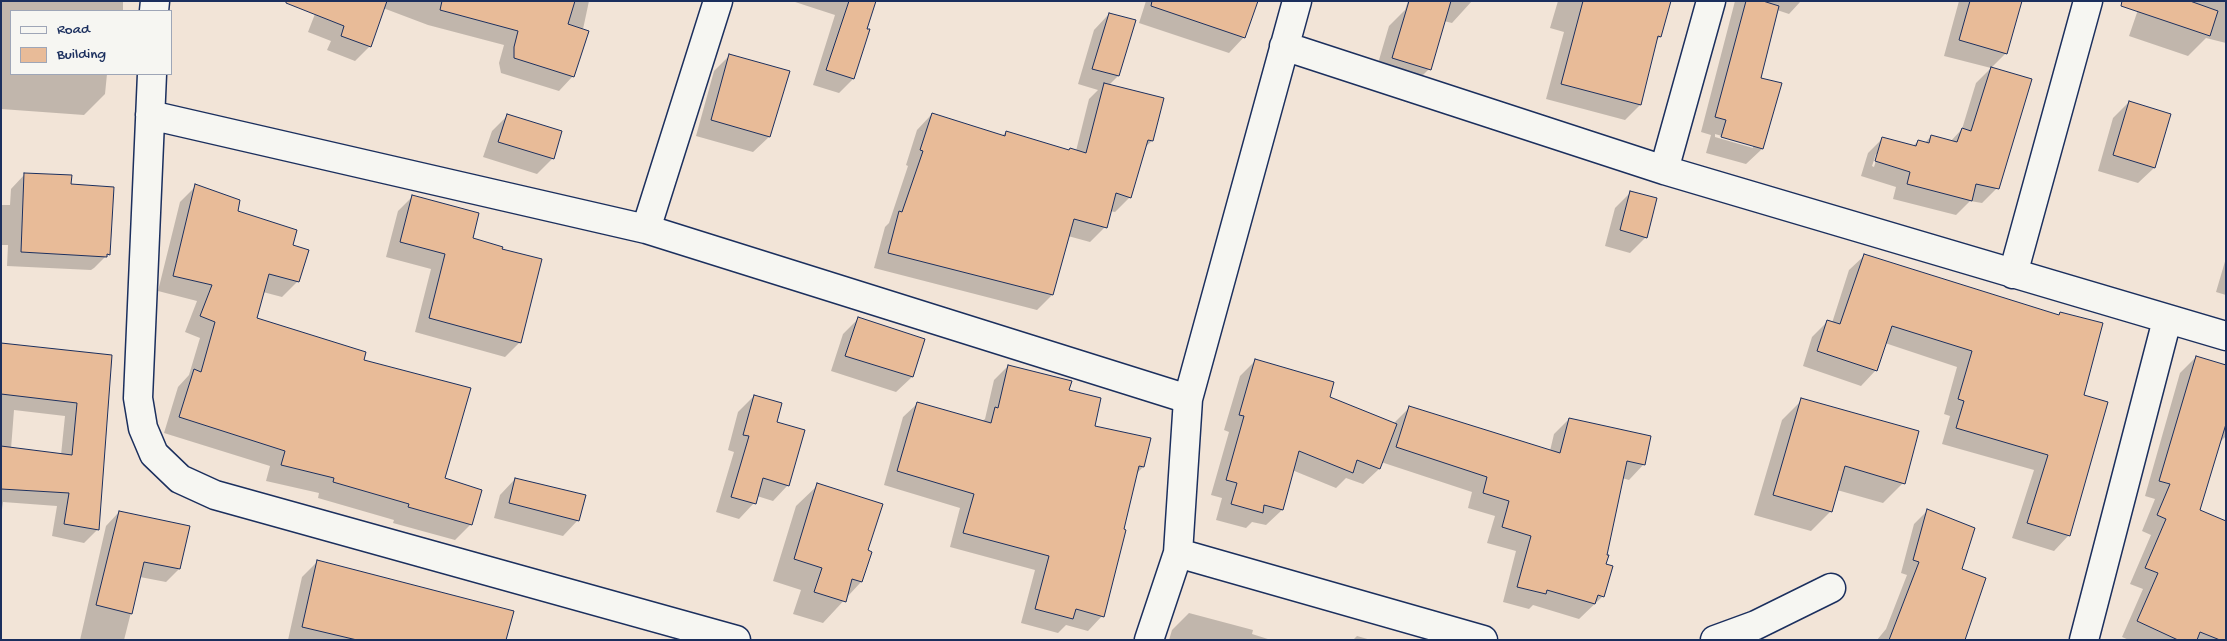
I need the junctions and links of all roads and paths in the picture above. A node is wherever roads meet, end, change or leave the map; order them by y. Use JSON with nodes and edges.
{"nodes":[{"id":1,"x":718,"y":1,"type":"edge"},
{"id":2,"x":1297,"y":1,"type":"edge"},
{"id":3,"x":1711,"y":1,"type":"edge"},
{"id":4,"x":2088,"y":1,"type":"edge"},
{"id":5,"x":1284,"y":46,"type":"junction"},
{"id":6,"x":152,"y":75,"type":"edge"},
{"id":7,"x":150,"y":115,"type":"junction"},
{"id":8,"x":1664,"y":170,"type":"junction"},
{"id":9,"x":646,"y":230,"type":"junction"},
{"id":10,"x":2013,"y":274,"type":"junction"},
{"id":11,"x":2167,"y":320,"type":"junction"},
{"id":12,"x":2226,"y":336,"type":"edge"},
{"id":13,"x":1188,"y":399,"type":"junction"},
{"id":14,"x":1178,"y":553,"type":"junction"},
{"id":15,"x":1831,"y":588,"type":"dead end"},
{"id":16,"x":736,"y":640,"type":"edge"},
{"id":17,"x":1149,"y":640,"type":"edge"},
{"id":18,"x":1483,"y":640,"type":"edge"},
{"id":19,"x":1715,"y":640,"type":"edge"},
{"id":20,"x":2084,"y":640,"type":"edge"}],
"edges":[{"from":1,"to":9,"type":"street"},
{"from":2,"to":5,"type":"street"},
{"from":3,"to":8,"type":"street"},
{"from":4,"to":10,"type":"street"},
{"from":5,"to":8,"type":"street"},
{"from":5,"to":13,"type":"street"},
{"from":6,"to":7,"type":"street"},
{"from":7,"to":9,"type":"street"},
{"from":7,"to":16,"type":"street"},
{"from":8,"to":10,"type":"street"},
{"from":9,"to":13,"type":"street"},
{"from":10,"to":11,"type":"street"},
{"from":11,"to":12,"type":"street"},
{"from":11,"to":20,"type":"street"},
{"from":13,"to":14,"type":"street"},
{"from":14,"to":17,"type":"street"},
{"from":14,"to":18,"type":"street"},
{"from":15,"to":19,"type":"street"}]}
